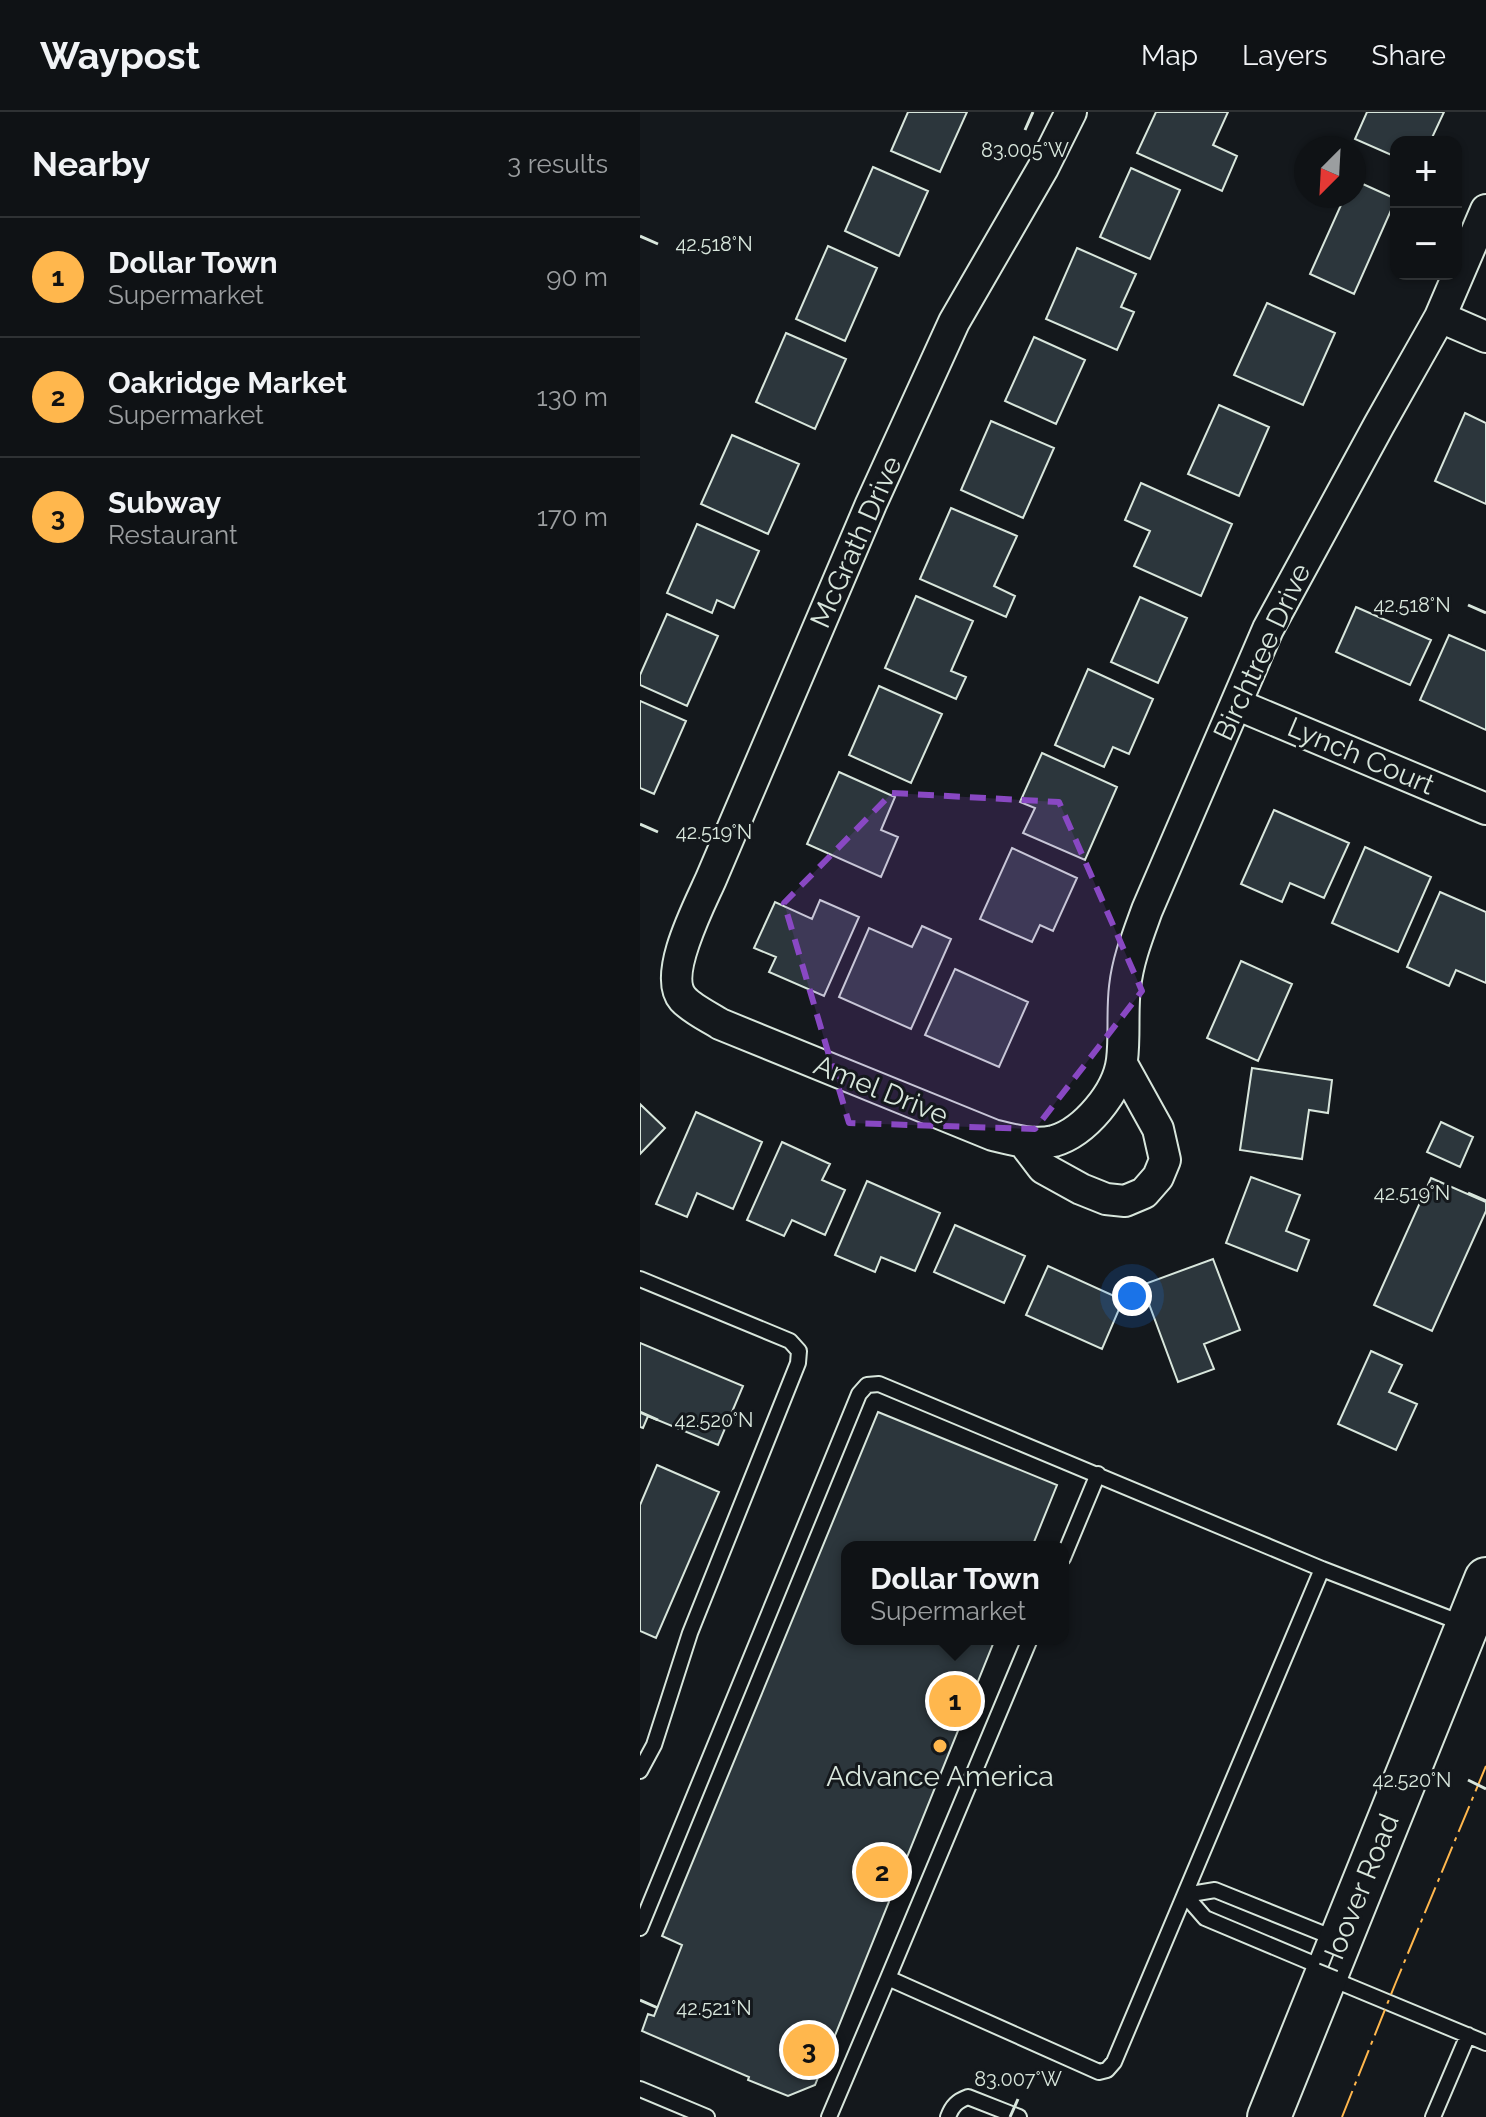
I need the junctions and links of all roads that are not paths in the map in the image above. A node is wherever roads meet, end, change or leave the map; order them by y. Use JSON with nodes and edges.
{"nodes":[{"id":1,"x":1071,"y":112,"type":"edge"},
{"id":2,"x":1486,"y":210,"type":"edge"},
{"id":3,"x":1440,"y":317,"type":"junction"},
{"id":4,"x":1486,"y":337,"type":"edge"},
{"id":5,"x":1236,"y":704,"type":"junction"},
{"id":6,"x":1486,"y":809,"type":"edge"},
{"id":7,"x":677,"y":988,"type":"joint"},
{"id":8,"x":1122,"y":1064,"type":"junction"},
{"id":9,"x":1095,"y":1114,"type":"joint"},
{"id":10,"x":1024,"y":1143,"type":"junction"},
{"id":11,"x":640,"y":1279,"type":"edge"},
{"id":12,"x":1098,"y":1474,"type":"junction"},
{"id":13,"x":1069,"y":1544,"type":"edge"},
{"id":14,"x":1322,"y":1569,"type":"junction"},
{"id":15,"x":1486,"y":1579,"type":"edge"},
{"id":16,"x":1468,"y":1625,"type":"junction"},
{"id":17,"x":1027,"y":1645,"type":"edge"},
{"id":18,"x":640,"y":1771,"type":"edge"},
{"id":19,"x":1185,"y":1895,"type":"junction"},
{"id":20,"x":640,"y":1928,"type":"edge"},
{"id":21,"x":1331,"y":1962,"type":"junction"},
{"id":22,"x":888,"y":1978,"type":"junction"},
{"id":23,"x":1468,"y":2035,"type":"junction"},
{"id":24,"x":1486,"y":2043,"type":"edge"},
{"id":25,"x":640,"y":2089,"type":"edge"},
{"id":26,"x":707,"y":2117,"type":"edge"},
{"id":27,"x":829,"y":2117,"type":"edge"},
{"id":28,"x":948,"y":2117,"type":"edge"},
{"id":29,"x":1019,"y":2117,"type":"edge"},
{"id":30,"x":1269,"y":2117,"type":"edge"},
{"id":31,"x":1433,"y":2117,"type":"edge"}],
"edges":[{"from":1,"to":7,"type":"street","name":"McGrath Drive"},
{"from":2,"to":3,"type":"street","name":"Birchtree Drive"},
{"from":3,"to":4,"type":"street"},
{"from":3,"to":5,"type":"street","name":"Birchtree Drive"},
{"from":5,"to":6,"type":"street","name":"Lynch Court"},
{"from":5,"to":8,"type":"street","name":"Birchtree Drive"},
{"from":7,"to":10,"type":"street","name":"Amel Drive"},
{"from":8,"to":9,"type":"street","name":"Birchtree Drive"},
{"from":8,"to":10,"type":"street"},
{"from":9,"to":10,"type":"street","name":"Amel Drive"},
{"from":11,"to":18,"type":"lane"},
{"from":12,"to":13,"type":"lane"},
{"from":12,"to":14,"type":"lane"},
{"from":12,"to":20,"type":"lane"},
{"from":14,"to":16,"type":"lane"},
{"from":14,"to":19,"type":"lane"},
{"from":15,"to":16,"type":"main road","name":"Hoover Road"},
{"from":16,"to":21,"type":"main road","name":"Hoover Road"},
{"from":17,"to":22,"type":"lane"},
{"from":19,"to":21,"type":"lane"},
{"from":19,"to":21,"type":"lane"},
{"from":19,"to":22,"type":"lane"},
{"from":21,"to":23,"type":"lane"},
{"from":21,"to":30,"type":"main road","name":"Hoover Road"},
{"from":22,"to":27,"type":"lane"},
{"from":23,"to":24,"type":"lane"},
{"from":23,"to":31,"type":"lane"},
{"from":25,"to":26,"type":"lane"},
{"from":28,"to":29,"type":"lane"}]}
